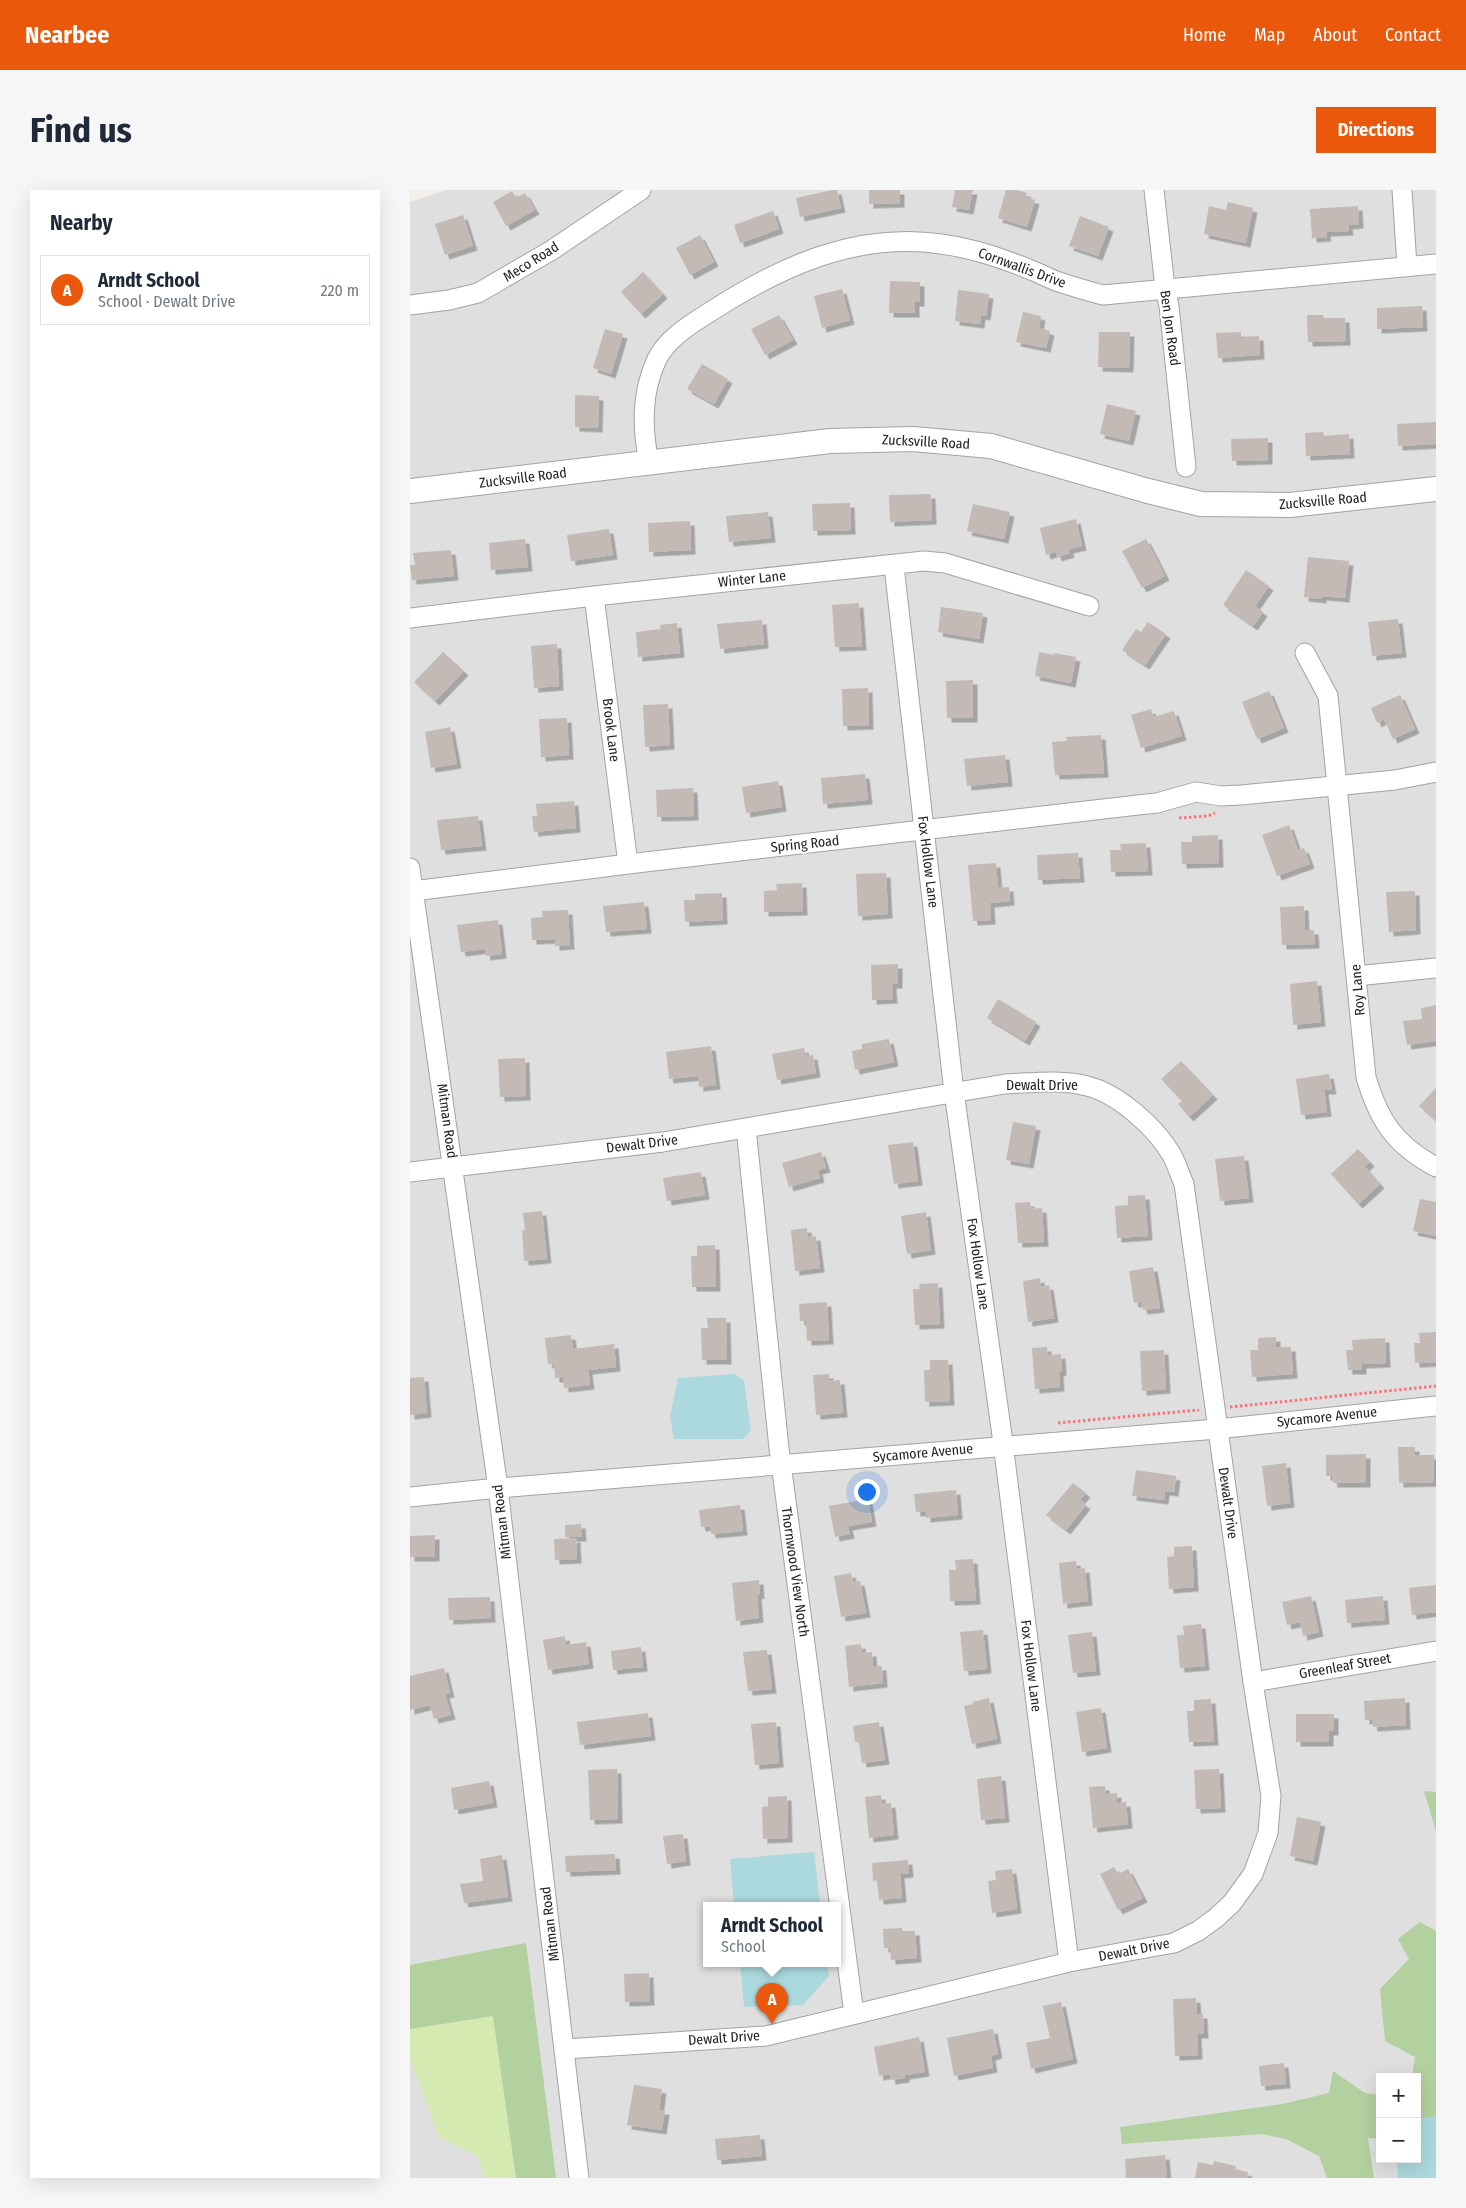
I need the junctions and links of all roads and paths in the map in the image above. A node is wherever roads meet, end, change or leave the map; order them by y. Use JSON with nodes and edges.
{"nodes":[{"id":1,"x":641,"y":190,"type":"edge"},
{"id":2,"x":1154,"y":190,"type":"edge"},
{"id":3,"x":1402,"y":190,"type":"edge"},
{"id":4,"x":1436,"y":264,"type":"edge"},
{"id":5,"x":1407,"y":266,"type":"junction"},
{"id":6,"x":1165,"y":288,"type":"junction"},
{"id":7,"x":410,"y":305,"type":"edge"},
{"id":8,"x":649,"y":463,"type":"junction"},
{"id":9,"x":1186,"y":467,"type":"dead end"},
{"id":10,"x":1436,"y":489,"type":"edge"},
{"id":11,"x":410,"y":491,"type":"edge"},
{"id":12,"x":894,"y":566,"type":"junction"},
{"id":13,"x":594,"y":596,"type":"junction"},
{"id":14,"x":1089,"y":606,"type":"dead end"},
{"id":15,"x":410,"y":618,"type":"edge"},
{"id":16,"x":1305,"y":652,"type":"dead end"},
{"id":17,"x":1436,"y":772,"type":"edge"},
{"id":18,"x":1338,"y":786,"type":"junction"},
{"id":19,"x":1217,"y":813,"type":"dead end"},
{"id":20,"x":1179,"y":818,"type":"dead end"},
{"id":21,"x":924,"y":831,"type":"junction"},
{"id":22,"x":628,"y":864,"type":"junction"},
{"id":23,"x":410,"y":868,"type":"edge"},
{"id":24,"x":413,"y":891,"type":"junction"},
{"id":25,"x":1436,"y":968,"type":"edge"},
{"id":26,"x":1356,"y":976,"type":"junction"},
{"id":27,"x":954,"y":1092,"type":"junction"},
{"id":28,"x":746,"y":1128,"type":"junction"},
{"id":29,"x":454,"y":1167,"type":"junction"},
{"id":30,"x":1436,"y":1167,"type":"edge"},
{"id":31,"x":410,"y":1172,"type":"edge"},
{"id":32,"x":1436,"y":1386,"type":"edge"},
{"id":33,"x":1436,"y":1406,"type":"edge"},
{"id":34,"x":1236,"y":1407,"type":"dead end"},
{"id":35,"x":1189,"y":1411,"type":"dead end"},
{"id":36,"x":1056,"y":1423,"type":"dead end"},
{"id":37,"x":1217,"y":1429,"type":"junction"},
{"id":38,"x":1004,"y":1447,"type":"junction"},
{"id":39,"x":781,"y":1465,"type":"junction"},
{"id":40,"x":498,"y":1488,"type":"junction"},
{"id":41,"x":410,"y":1497,"type":"edge"},
{"id":42,"x":1436,"y":1651,"type":"edge"},
{"id":43,"x":1253,"y":1682,"type":"junction"},
{"id":44,"x":839,"y":1902,"type":"edge"},
{"id":45,"x":841,"y":1916,"type":"edge"},
{"id":46,"x":1069,"y":1962,"type":"junction"},
{"id":47,"x":854,"y":2014,"type":"junction"},
{"id":48,"x":565,"y":2049,"type":"junction"},
{"id":49,"x":579,"y":2178,"type":"edge"}],
"edges":[{"from":1,"to":7,"type":"street","name":"Meco Road"},
{"from":2,"to":6,"type":"street","name":"Ben Jon Road"},
{"from":3,"to":5,"type":"street"},
{"from":4,"to":5,"type":"street","name":"Cornwallis Drive"},
{"from":5,"to":6,"type":"street","name":"Cornwallis Drive"},
{"from":6,"to":8,"type":"street","name":"Cornwallis Drive"},
{"from":6,"to":9,"type":"street","name":"Ben Jon Road"},
{"from":8,"to":10,"type":"street","name":"Zucksville Road"},
{"from":8,"to":11,"type":"street","name":"Zucksville Road"},
{"from":12,"to":13,"type":"street","name":"Winter Lane"},
{"from":12,"to":14,"type":"street","name":"Winter Lane"},
{"from":12,"to":21,"type":"street","name":"Fox Hollow Lane"},
{"from":13,"to":15,"type":"street","name":"Winter Lane"},
{"from":13,"to":22,"type":"street","name":"Brook Lane"},
{"from":16,"to":18,"type":"street","name":"Roy Lane"},
{"from":17,"to":18,"type":"street"},
{"from":18,"to":21,"type":"street","name":"Spring Road"},
{"from":18,"to":26,"type":"street","name":"Roy Lane"},
{"from":19,"to":20,"type":"path"},
{"from":21,"to":22,"type":"street","name":"Spring Road"},
{"from":21,"to":27,"type":"street","name":"Fox Hollow Lane"},
{"from":22,"to":24,"type":"street","name":"Spring Road"},
{"from":23,"to":24,"type":"street","name":"Mitman Road"},
{"from":24,"to":29,"type":"street","name":"Mitman Road"},
{"from":25,"to":26,"type":"street"},
{"from":26,"to":30,"type":"street","name":"Roy Lane"},
{"from":27,"to":28,"type":"street","name":"Dewalt Drive"},
{"from":27,"to":37,"type":"street","name":"Dewalt Drive"},
{"from":27,"to":38,"type":"street","name":"Fox Hollow Lane"},
{"from":28,"to":29,"type":"street","name":"Dewalt Drive"},
{"from":28,"to":39,"type":"street","name":"Thornwood View North"},
{"from":29,"to":31,"type":"street","name":"Dewalt Drive"},
{"from":29,"to":40,"type":"street","name":"Mitman Road"},
{"from":32,"to":34,"type":"path"},
{"from":33,"to":37,"type":"street","name":"Sycamore Avenue"},
{"from":35,"to":36,"type":"path"},
{"from":37,"to":38,"type":"street","name":"Sycamore Avenue"},
{"from":37,"to":43,"type":"street","name":"Dewalt Drive"},
{"from":38,"to":39,"type":"street","name":"Sycamore Avenue"},
{"from":38,"to":46,"type":"street","name":"Fox Hollow Lane"},
{"from":39,"to":40,"type":"street","name":"Sycamore Avenue"},
{"from":39,"to":44,"type":"street","name":"Thornwood View North"},
{"from":40,"to":41,"type":"street","name":"Sycamore Avenue"},
{"from":40,"to":48,"type":"street","name":"Mitman Road"},
{"from":42,"to":43,"type":"street","name":"Greenleaf Street"},
{"from":43,"to":46,"type":"street","name":"Dewalt Drive"},
{"from":45,"to":47,"type":"street","name":"Thornwood View North"},
{"from":46,"to":47,"type":"street","name":"Dewalt Drive"},
{"from":47,"to":48,"type":"street","name":"Dewalt Drive"},
{"from":48,"to":49,"type":"street","name":"Mitman Road"}]}
